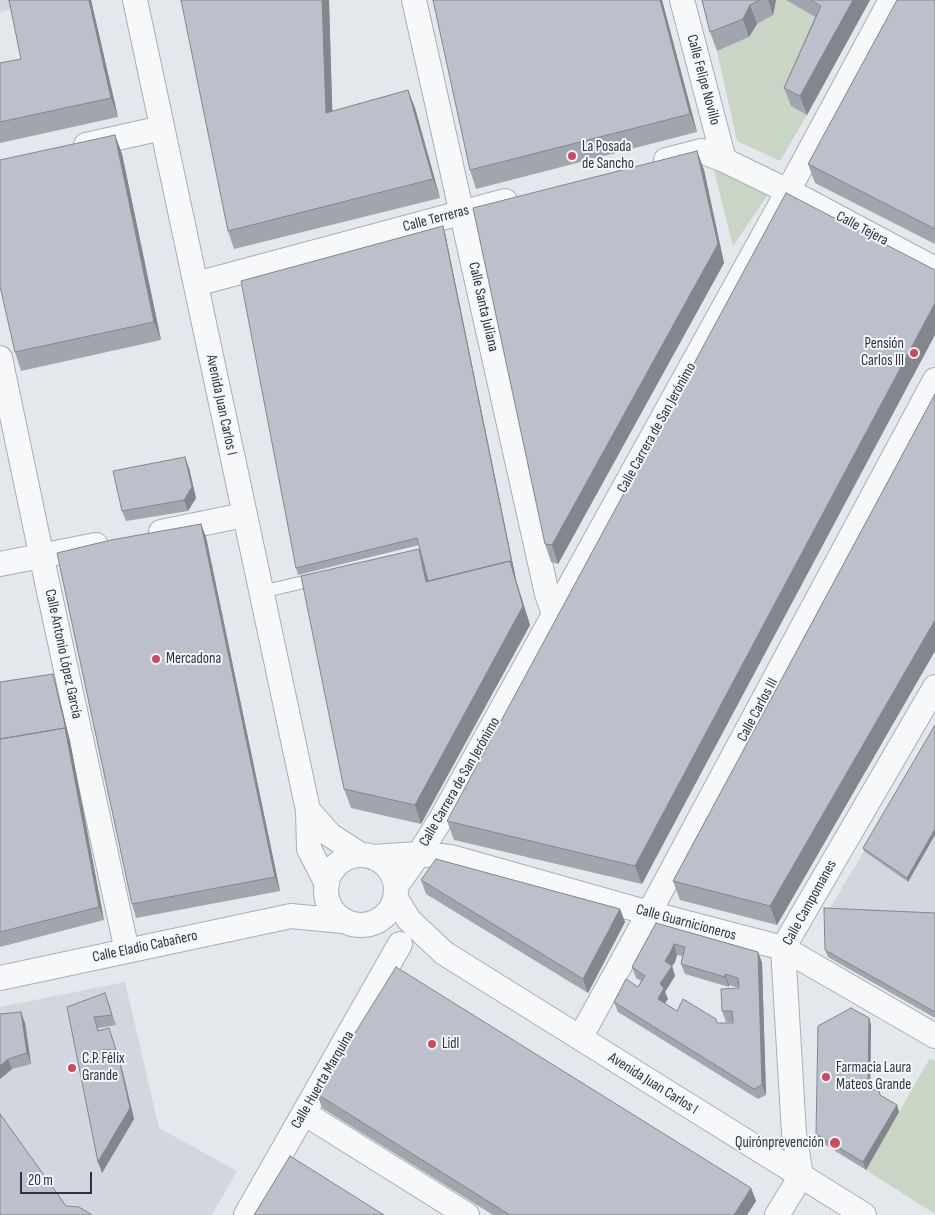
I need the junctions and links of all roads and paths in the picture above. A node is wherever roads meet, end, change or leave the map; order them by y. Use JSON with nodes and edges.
{"nodes":[{"id":1,"x":135,"y":0,"type":"edge"},
{"id":2,"x":414,"y":0,"type":"edge"},
{"id":3,"x":682,"y":0,"type":"edge"},
{"id":4,"x":891,"y":0,"type":"edge"},
{"id":5,"x":162,"y":128,"type":"junction"},
{"id":6,"x":64,"y":149,"type":"edge"},
{"id":7,"x":724,"y":160,"type":"junction"},
{"id":8,"x":645,"y":165,"type":"edge"},
{"id":9,"x":788,"y":191,"type":"junction"},
{"id":10,"x":522,"y":197,"type":"edge"},
{"id":11,"x":461,"y":212,"type":"junction"},
{"id":12,"x":935,"y":269,"type":"edge"},
{"id":13,"x":196,"y":284,"type":"junction"},
{"id":14,"x":0,"y":358,"type":"edge"},
{"id":15,"x":935,"y":380,"type":"edge"},
{"id":16,"x":244,"y":515,"type":"junction"},
{"id":17,"x":144,"y":535,"type":"edge"},
{"id":18,"x":116,"y":541,"type":"edge"},
{"id":19,"x":41,"y":556,"type":"junction"},
{"id":20,"x":0,"y":564,"type":"edge"},
{"id":21,"x":327,"y":577,"type":"edge"},
{"id":22,"x":261,"y":592,"type":"junction"},
{"id":23,"x":554,"y":614,"type":"junction"},
{"id":24,"x":935,"y":687,"type":"edge"},
{"id":25,"x":308,"y":810,"type":"junction"},
{"id":26,"x":419,"y":854,"type":"junction"},
{"id":27,"x":366,"y":856,"type":"junction"},
{"id":28,"x":327,"y":890,"type":"junction"},
{"id":29,"x":395,"y":891,"type":"junction"},
{"id":30,"x":648,"y":913,"type":"junction"},
{"id":31,"x":291,"y":916,"type":"junction"},
{"id":32,"x":354,"y":923,"type":"junction"},
{"id":33,"x":400,"y":944,"type":"junction"},
{"id":34,"x":783,"y":948,"type":"junction"},
{"id":35,"x":128,"y":951,"type":"junction"},
{"id":36,"x":444,"y":953,"type":"junction"},
{"id":37,"x":0,"y":978,"type":"edge"},
{"id":38,"x":935,"y":1036,"type":"edge"},
{"id":39,"x":580,"y":1038,"type":"junction"},
{"id":40,"x":304,"y":1113,"type":"junction"},
{"id":41,"x":801,"y":1176,"type":"junction"},
{"id":42,"x":246,"y":1215,"type":"edge"},
{"id":43,"x":467,"y":1215,"type":"edge"},
{"id":44,"x":777,"y":1215,"type":"edge"},
{"id":45,"x":864,"y":1215,"type":"edge"}],
"edges":[{"from":1,"to":5,"type":"street","name":"Avenida Juan Carlos I"},
{"from":2,"to":11,"type":"street","name":"Calle Santa Juliana"},
{"from":3,"to":7,"type":"street","name":"Calle Felipe Novillo"},
{"from":4,"to":9,"type":"street","name":"Calle Carrera de San Jerónimo"},
{"from":5,"to":6,"type":"street"},
{"from":5,"to":13,"type":"street","name":"Avenida Juan Carlos I"},
{"from":7,"to":8,"type":"street"},
{"from":7,"to":9,"type":"street"},
{"from":9,"to":12,"type":"street","name":"Calle Tejera"},
{"from":9,"to":23,"type":"street","name":"Calle Carrera de San Jerónimo"},
{"from":10,"to":11,"type":"street","name":"Calle Terreras"},
{"from":11,"to":13,"type":"street","name":"Calle Terreras"},
{"from":11,"to":23,"type":"street","name":"Calle Santa Juliana"},
{"from":13,"to":16,"type":"street","name":"Avenida Juan Carlos I"},
{"from":14,"to":19,"type":"street","name":"Calle Antonio López García"},
{"from":15,"to":30,"type":"street","name":"Calle Carlos III"},
{"from":16,"to":17,"type":"street"},
{"from":16,"to":22,"type":"street","name":"Avenida Juan Carlos I"},
{"from":18,"to":19,"type":"street"},
{"from":19,"to":20,"type":"street"},
{"from":19,"to":35,"type":"street","name":"Calle Antonio López García"},
{"from":21,"to":22,"type":"lane"},
{"from":22,"to":25,"type":"street","name":"Avenida Juan Carlos I"},
{"from":23,"to":26,"type":"street","name":"Calle Carrera de San Jerónimo"},
{"from":24,"to":34,"type":"street","name":"Calle Campomanes"},
{"from":25,"to":27,"type":"street","name":"Avenida Juan Carlos I"},
{"from":25,"to":28,"type":"street","name":"Avenida Juan Carlos I"},
{"from":26,"to":27,"type":"street","name":"Calle Carrera de San Jerónimo"},
{"from":26,"to":29,"type":"street","name":"Calle Carrera de San Jerónimo"},
{"from":26,"to":30,"type":"street","name":"Calle Guarnicioneros"},
{"from":27,"to":28,"type":"street"},
{"from":27,"to":29,"type":"street"},
{"from":28,"to":31,"type":"street","name":"Calle Eladio Cabañero"},
{"from":28,"to":32,"type":"street"},
{"from":29,"to":32,"type":"street"},
{"from":29,"to":36,"type":"street","name":"Avenida Juan Carlos I"},
{"from":30,"to":34,"type":"street","name":"Calle Guarnicioneros"},
{"from":30,"to":39,"type":"street","name":"Calle Carlos III"},
{"from":31,"to":32,"type":"street","name":"Calle Eladio Cabañero"},
{"from":31,"to":35,"type":"street","name":"Calle Eladio Cabañero"},
{"from":32,"to":33,"type":"street","name":"Avenida Juan Carlos I"},
{"from":33,"to":36,"type":"street","name":"Avenida Juan Carlos I"},
{"from":33,"to":40,"type":"street","name":"Calle Huerta Marquina"},
{"from":34,"to":38,"type":"street","name":"Calle Guarnicioneros"},
{"from":34,"to":41,"type":"street","name":"Calle Campomanes"},
{"from":35,"to":37,"type":"street","name":"Calle Eladio Cabañero"},
{"from":36,"to":39,"type":"street","name":"Avenida Juan Carlos I"},
{"from":39,"to":41,"type":"street","name":"Avenida Juan Carlos I"},
{"from":40,"to":42,"type":"street","name":"Calle Huerta Marquina"},
{"from":40,"to":43,"type":"street"},
{"from":41,"to":44,"type":"street"},
{"from":41,"to":45,"type":"street","name":"Avenida Juan Carlos I"}]}
